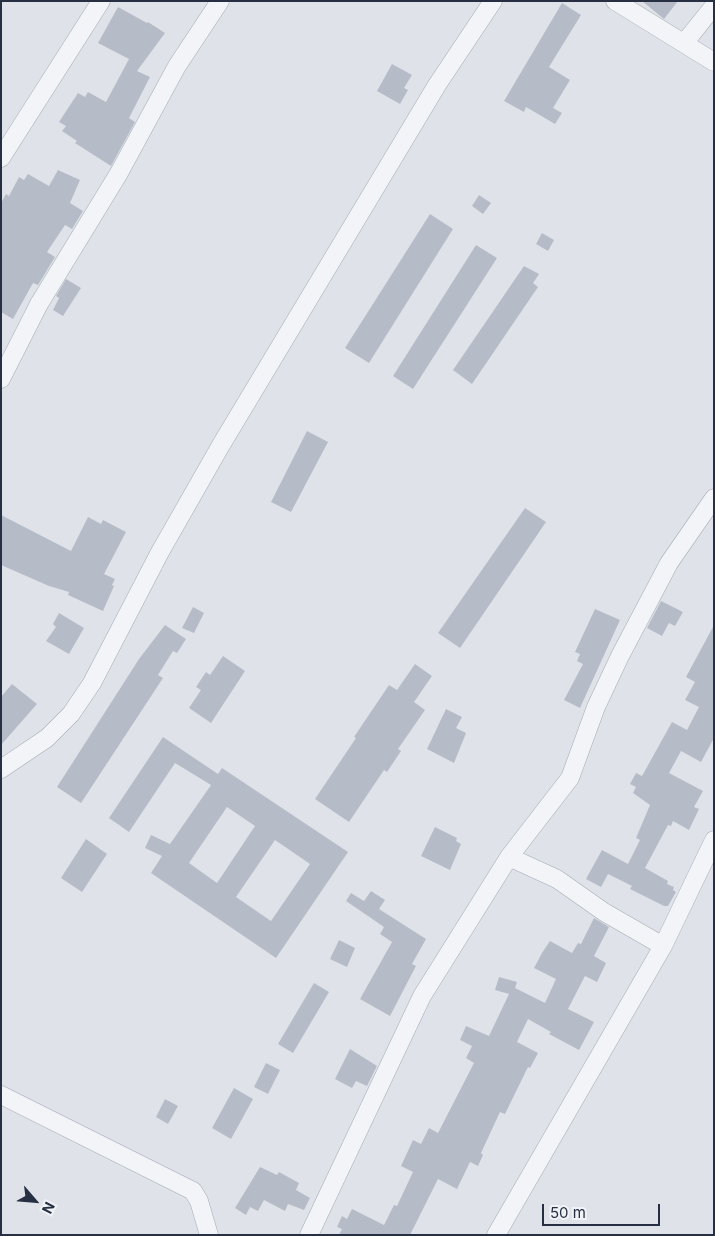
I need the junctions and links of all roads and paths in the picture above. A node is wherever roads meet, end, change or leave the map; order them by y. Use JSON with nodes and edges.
{"nodes":[{"id":1,"x":102,"y":1,"type":"edge"},
{"id":2,"x":220,"y":1,"type":"edge"},
{"id":3,"x":493,"y":1,"type":"edge"},
{"id":4,"x":615,"y":1,"type":"edge"},
{"id":5,"x":714,"y":6,"type":"edge"},
{"id":6,"x":685,"y":42,"type":"junction"},
{"id":7,"x":714,"y":62,"type":"edge"},
{"id":8,"x":1,"y":158,"type":"edge"},
{"id":9,"x":1,"y":379,"type":"edge"},
{"id":10,"x":714,"y":498,"type":"edge"},
{"id":11,"x":1,"y":769,"type":"edge"},
{"id":12,"x":714,"y":840,"type":"edge"},
{"id":13,"x":509,"y":857,"type":"junction"},
{"id":14,"x":663,"y":946,"type":"junction"},
{"id":15,"x":1,"y":1095,"type":"edge"},
{"id":16,"x":209,"y":1235,"type":"edge"},
{"id":17,"x":309,"y":1235,"type":"edge"},
{"id":18,"x":496,"y":1235,"type":"edge"}],
"edges":[{"from":1,"to":8,"type":"street"},
{"from":2,"to":9,"type":"street"},
{"from":3,"to":11,"type":"street"},
{"from":4,"to":6,"type":"street"},
{"from":5,"to":6,"type":"street"},
{"from":6,"to":7,"type":"street"},
{"from":10,"to":13,"type":"street"},
{"from":12,"to":14,"type":"street"},
{"from":13,"to":14,"type":"street"},
{"from":13,"to":17,"type":"street"},
{"from":14,"to":18,"type":"street"},
{"from":15,"to":16,"type":"street"}]}
